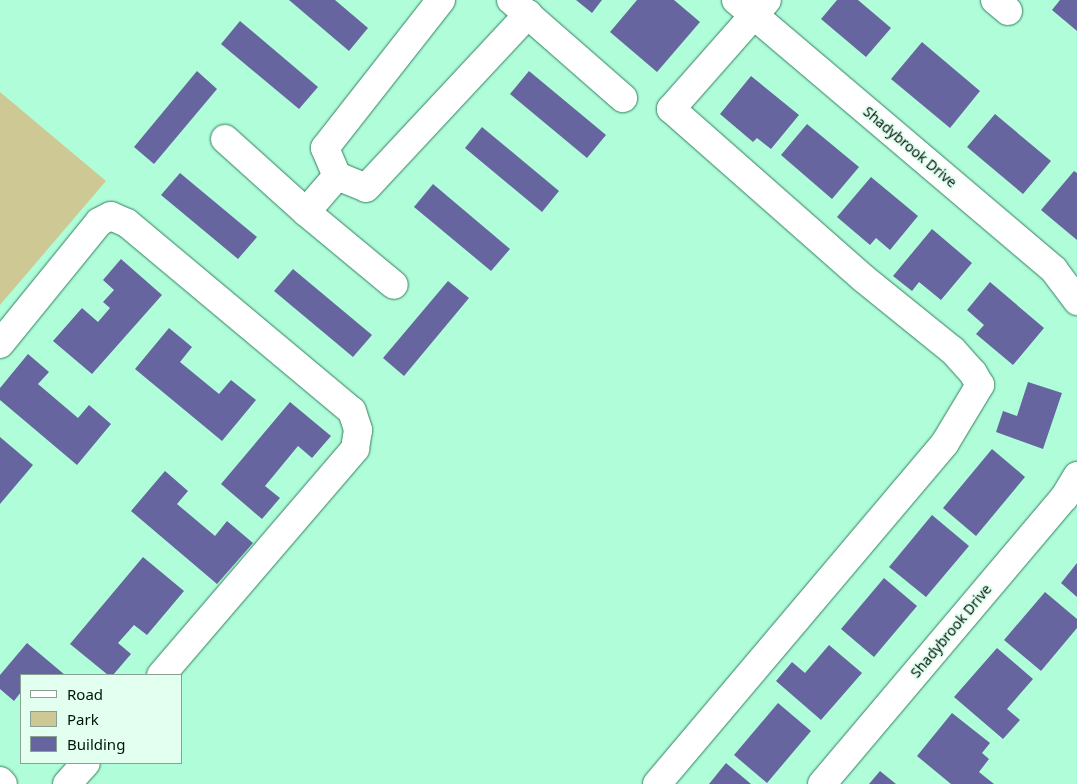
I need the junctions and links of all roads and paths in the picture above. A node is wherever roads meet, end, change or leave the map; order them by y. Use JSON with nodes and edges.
{"nodes":[{"id":1,"x":441,"y":0,"type":"edge"},
{"id":2,"x":752,"y":6,"type":"edge"},
{"id":3,"x":520,"y":7,"type":"edge"},
{"id":4,"x":623,"y":98,"type":"dead end"},
{"id":5,"x":224,"y":138,"type":"dead end"},
{"id":6,"x":337,"y":176,"type":"junction"},
{"id":7,"x":306,"y":212,"type":"junction"},
{"id":8,"x":394,"y":285,"type":"dead end"},
{"id":9,"x":1077,"y":301,"type":"edge"},
{"id":10,"x":0,"y":344,"type":"edge"},
{"id":11,"x":1077,"y":476,"type":"edge"},
{"id":12,"x":162,"y":674,"type":"edge"},
{"id":13,"x":85,"y":764,"type":"edge"},
{"id":14,"x":0,"y":781,"type":"edge"},
{"id":15,"x":3,"y":784,"type":"edge"},
{"id":16,"x":67,"y":784,"type":"edge"},
{"id":17,"x":657,"y":784,"type":"edge"},
{"id":18,"x":822,"y":784,"type":"edge"}],
"edges":[{"from":1,"to":6,"type":"street"},
{"from":2,"to":9,"type":"street","name":"Shadybrook Drive"},
{"from":2,"to":17,"type":"street"},
{"from":3,"to":4,"type":"street"},
{"from":3,"to":6,"type":"street"},
{"from":5,"to":7,"type":"street"},
{"from":6,"to":7,"type":"street"},
{"from":7,"to":8,"type":"street"},
{"from":10,"to":12,"type":"street"},
{"from":11,"to":18,"type":"street","name":"Shadybrook Drive"},
{"from":13,"to":16,"type":"street"},
{"from":14,"to":15,"type":"street"}]}
